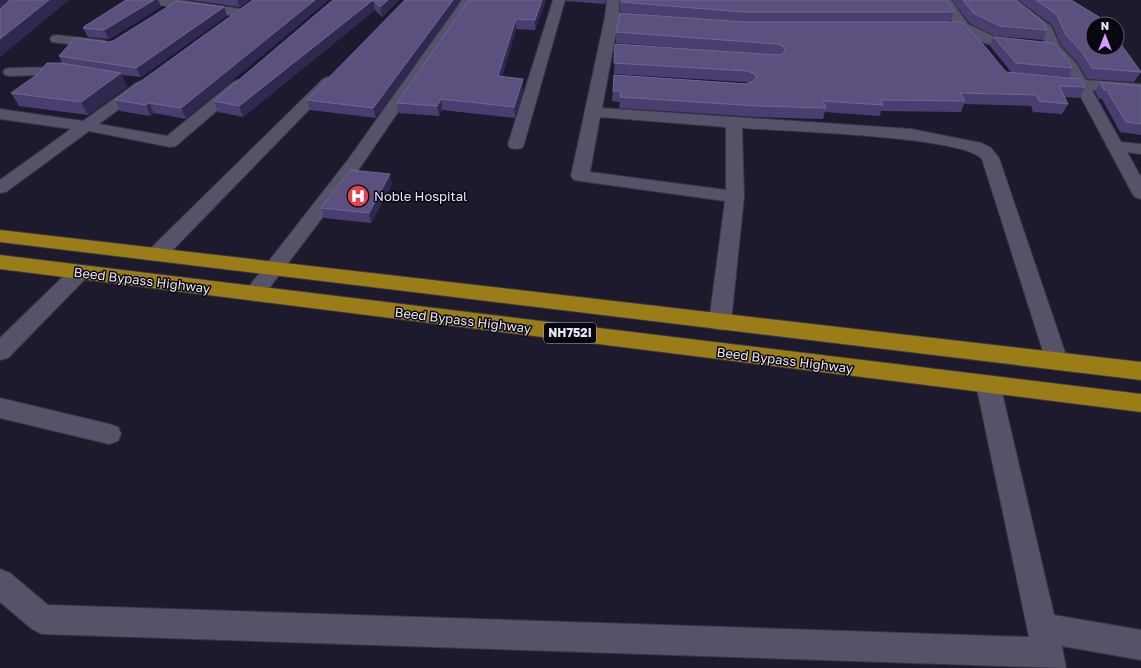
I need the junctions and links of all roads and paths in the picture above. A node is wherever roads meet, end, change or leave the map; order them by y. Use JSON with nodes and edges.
{"nodes":[{"id":1,"x":151,"y":0,"type":"edge"},
{"id":2,"x":469,"y":0,"type":"edge"},
{"id":3,"x":559,"y":0,"type":"edge"},
{"id":4,"x":945,"y":0,"type":"edge"},
{"id":5,"x":1008,"y":0,"type":"edge"},
{"id":6,"x":177,"y":4,"type":"junction"},
{"id":7,"x":612,"y":9,"type":"edge"},
{"id":8,"x":157,"y":16,"type":"edge"},
{"id":9,"x":657,"y":21,"type":"edge"},
{"id":10,"x":224,"y":26,"type":"edge"},
{"id":11,"x":947,"y":27,"type":"edge"},
{"id":12,"x":963,"y":27,"type":"junction"},
{"id":13,"x":57,"y":39,"type":"dead end"},
{"id":14,"x":112,"y":46,"type":"edge"},
{"id":15,"x":1054,"y":47,"type":"junction"},
{"id":16,"x":988,"y":55,"type":"edge"},
{"id":17,"x":10,"y":72,"type":"dead end"},
{"id":18,"x":338,"y":72,"type":"edge"},
{"id":19,"x":83,"y":74,"type":"edge"},
{"id":20,"x":248,"y":77,"type":"edge"},
{"id":21,"x":121,"y":80,"type":"edge"},
{"id":22,"x":1044,"y":82,"type":"edge"},
{"id":23,"x":1081,"y":84,"type":"junction"},
{"id":24,"x":1141,"y":89,"type":"edge"},
{"id":25,"x":592,"y":112,"type":"junction"},
{"id":26,"x":0,"y":114,"type":"edge"},
{"id":27,"x":734,"y":123,"type":"junction"},
{"id":28,"x":86,"y":126,"type":"junction"},
{"id":29,"x":516,"y":144,"type":"dead end"},
{"id":30,"x":1116,"y":146,"type":"junction"},
{"id":31,"x":1141,"y":149,"type":"edge"},
{"id":32,"x":0,"y":188,"type":"edge"},
{"id":33,"x":1141,"y":193,"type":"edge"},
{"id":34,"x":735,"y":196,"type":"junction"},
{"id":35,"x":0,"y":236,"type":"edge"},
{"id":36,"x":157,"y":254,"type":"junction"},
{"id":37,"x":0,"y":262,"type":"edge"},
{"id":38,"x":272,"y":269,"type":"junction"},
{"id":39,"x":80,"y":272,"type":"junction"},
{"id":40,"x":254,"y":294,"type":"junction"},
{"id":41,"x":720,"y":322,"type":"junction"},
{"id":42,"x":0,"y":352,"type":"edge"},
{"id":43,"x":1057,"y":361,"type":"junction"},
{"id":44,"x":1141,"y":371,"type":"edge"},
{"id":45,"x":988,"y":384,"type":"junction"},
{"id":46,"x":1141,"y":403,"type":"edge"},
{"id":47,"x":0,"y":408,"type":"edge"},
{"id":48,"x":109,"y":434,"type":"dead end"},
{"id":49,"x":0,"y":583,"type":"edge"},
{"id":50,"x":1141,"y":645,"type":"edge"},
{"id":51,"x":1047,"y":650,"type":"edge"}],
"edges":[{"from":1,"to":6,"type":"street"},
{"from":2,"to":38,"type":"street"},
{"from":3,"to":29,"type":"street"},
{"from":4,"to":12,"type":"street"},
{"from":5,"to":15,"type":"street"},
{"from":6,"to":8,"type":"street"},
{"from":6,"to":10,"type":"street"},
{"from":7,"to":9,"type":"street"},
{"from":7,"to":25,"type":"street"},
{"from":11,"to":12,"type":"street"},
{"from":12,"to":15,"type":"street"},
{"from":12,"to":16,"type":"street"},
{"from":13,"to":14,"type":"street"},
{"from":15,"to":23,"type":"street"},
{"from":17,"to":19,"type":"street"},
{"from":18,"to":36,"type":"street"},
{"from":20,"to":28,"type":"street"},
{"from":21,"to":28,"type":"street"},
{"from":22,"to":23,"type":"street"},
{"from":23,"to":24,"type":"street"},
{"from":23,"to":30,"type":"street"},
{"from":25,"to":27,"type":"street"},
{"from":25,"to":34,"type":"street"},
{"from":26,"to":28,"type":"street"},
{"from":27,"to":34,"type":"street"},
{"from":27,"to":43,"type":"street"},
{"from":28,"to":32,"type":"street"},
{"from":30,"to":31,"type":"street"},
{"from":30,"to":33,"type":"street"},
{"from":34,"to":41,"type":"street"},
{"from":35,"to":36,"type":"highway","name":"Beed Bypass Highway","number":"NH752I"},
{"from":36,"to":38,"type":"highway","name":"Beed Bypass Highway","number":"NH752I"},
{"from":37,"to":39,"type":"highway","name":"Beed Bypass Highway","number":"NH752I"},
{"from":38,"to":40,"type":"street"},
{"from":38,"to":41,"type":"highway","name":"Beed Bypass Highway","number":"NH752I"},
{"from":39,"to":40,"type":"highway","name":"Beed Bypass Highway","number":"NH752I"},
{"from":39,"to":42,"type":"street"},
{"from":40,"to":45,"type":"highway","name":"Beed Bypass Highway","number":"NH752I"},
{"from":41,"to":43,"type":"highway","name":"Beed Bypass Highway","number":"NH752I"},
{"from":43,"to":44,"type":"highway","name":"Beed Bypass Highway","number":"NH752I"},
{"from":45,"to":46,"type":"highway","name":"Beed Bypass Highway","number":"NH752I"},
{"from":45,"to":51,"type":"street"},
{"from":47,"to":48,"type":"street"},
{"from":49,"to":51,"type":"street"},
{"from":50,"to":51,"type":"street"}]}
